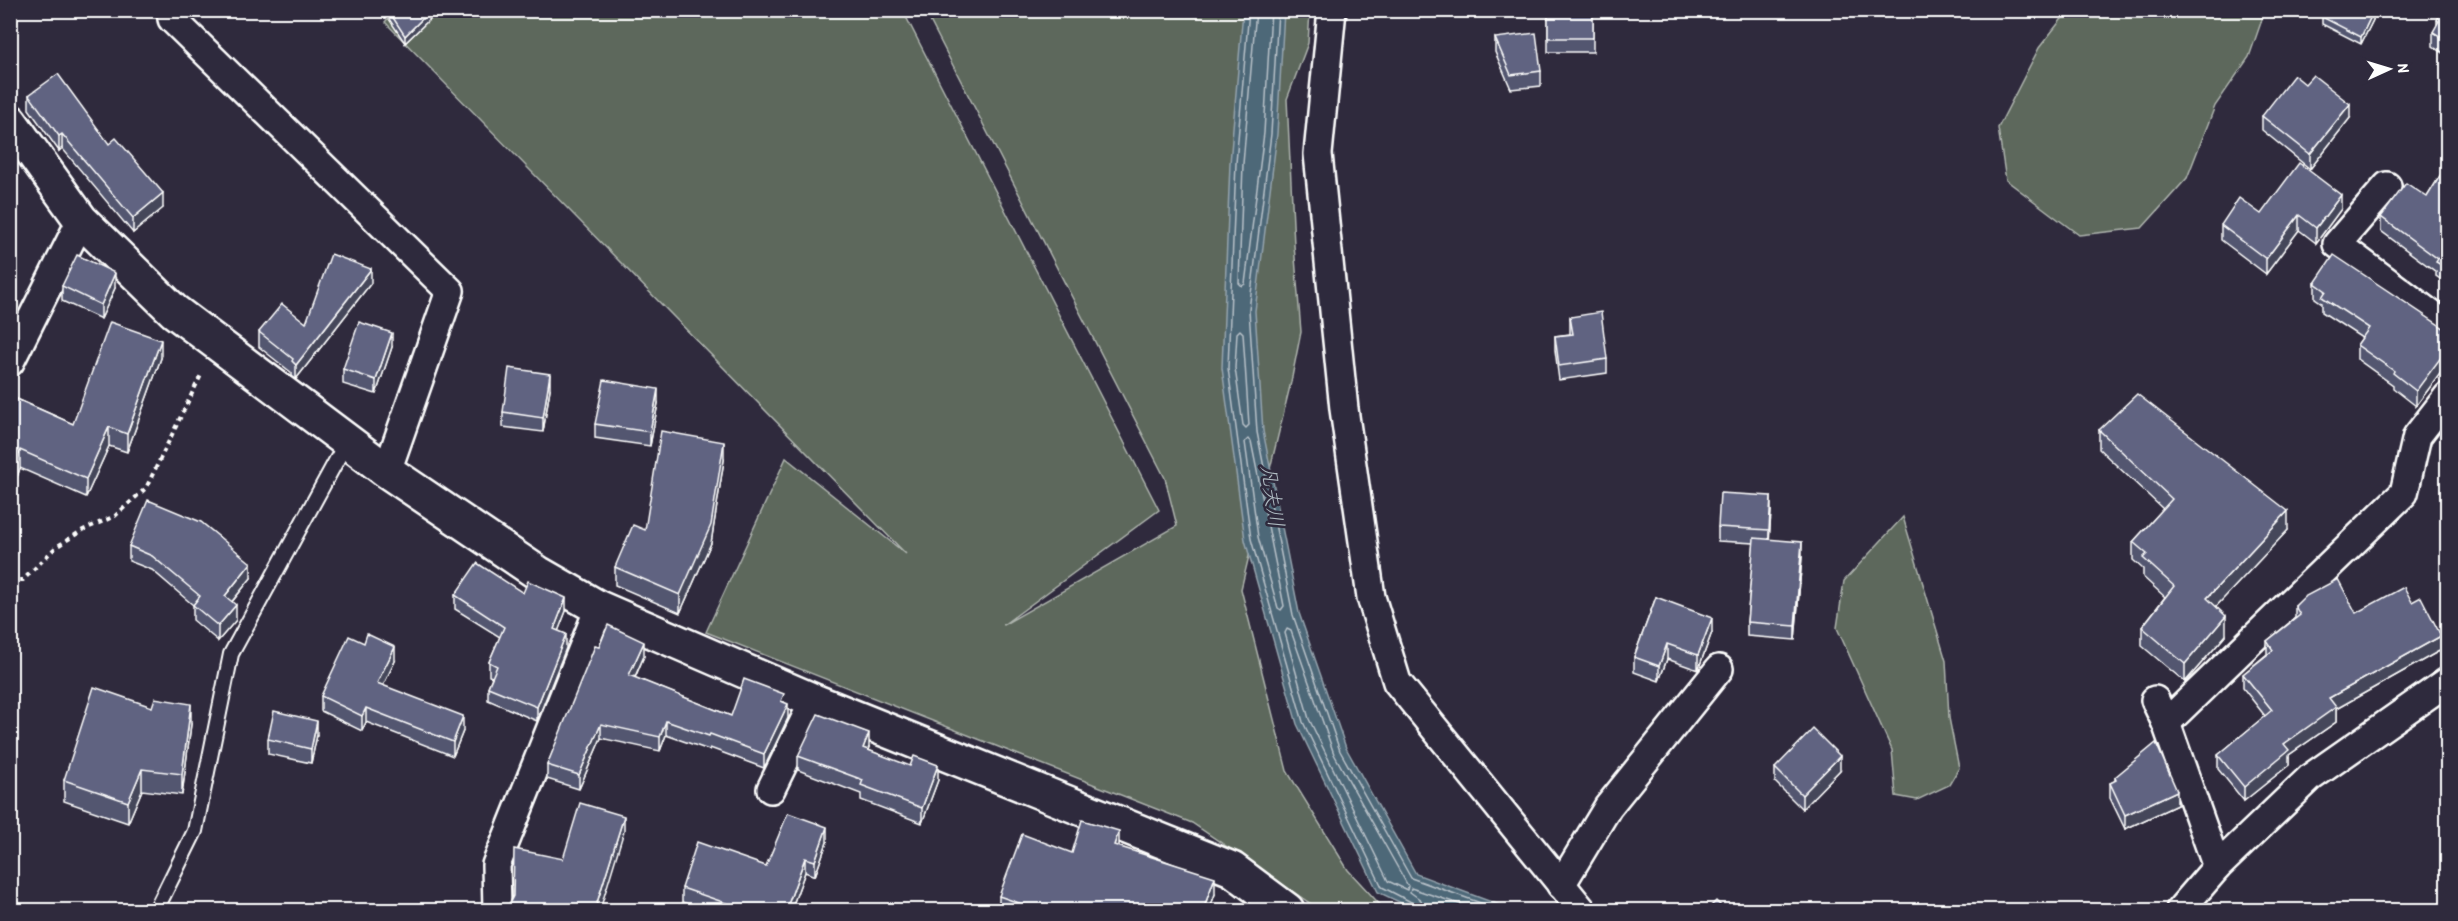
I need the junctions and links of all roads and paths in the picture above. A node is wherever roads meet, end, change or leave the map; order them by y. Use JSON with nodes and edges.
{"nodes":[{"id":1,"x":171,"y":10,"type":"edge"},
{"id":2,"x":1332,"y":10,"type":"edge"},
{"id":3,"x":10,"y":122,"type":"edge"},
{"id":4,"x":2387,"y":186,"type":"dead end"},
{"id":5,"x":81,"y":220,"type":"junction"},
{"id":6,"x":2448,"y":327,"type":"edge"},
{"id":7,"x":216,"y":343,"type":"junction"},
{"id":8,"x":10,"y":362,"type":"edge"},
{"id":9,"x":2448,"y":396,"type":"edge"},
{"id":10,"x":347,"y":441,"type":"junction"},
{"id":11,"x":387,"y":471,"type":"junction"},
{"id":12,"x":10,"y":580,"type":"edge"},
{"id":13,"x":598,"y":608,"type":"junction"},
{"id":14,"x":1719,"y":669,"type":"dead end"},
{"id":15,"x":2448,"y":681,"type":"edge"},
{"id":16,"x":814,"y":701,"type":"junction"},
{"id":17,"x":771,"y":789,"type":"dead end"},
{"id":18,"x":2217,"y":867,"type":"junction"},
{"id":19,"x":1561,"y":885,"type":"junction"},
{"id":20,"x":156,"y":910,"type":"edge"},
{"id":21,"x":497,"y":910,"type":"edge"},
{"id":22,"x":1287,"y":910,"type":"edge"},
{"id":23,"x":1582,"y":910,"type":"edge"},
{"id":24,"x":2180,"y":910,"type":"edge"}],
"edges":[{"from":1,"to":11,"type":"street"},
{"from":2,"to":19,"type":"street"},
{"from":3,"to":5,"type":"street"},
{"from":4,"to":6,"type":"street"},
{"from":5,"to":7,"type":"street"},
{"from":5,"to":8,"type":"street"},
{"from":7,"to":10,"type":"street"},
{"from":7,"to":12,"type":"path"},
{"from":9,"to":18,"type":"street"},
{"from":10,"to":11,"type":"street"},
{"from":10,"to":20,"type":"lane"},
{"from":11,"to":13,"type":"street"},
{"from":13,"to":16,"type":"street"},
{"from":13,"to":21,"type":"street"},
{"from":14,"to":19,"type":"street"},
{"from":15,"to":18,"type":"street"},
{"from":16,"to":17,"type":"street"},
{"from":16,"to":22,"type":"street"},
{"from":18,"to":24,"type":"street"},
{"from":19,"to":23,"type":"street"}]}
